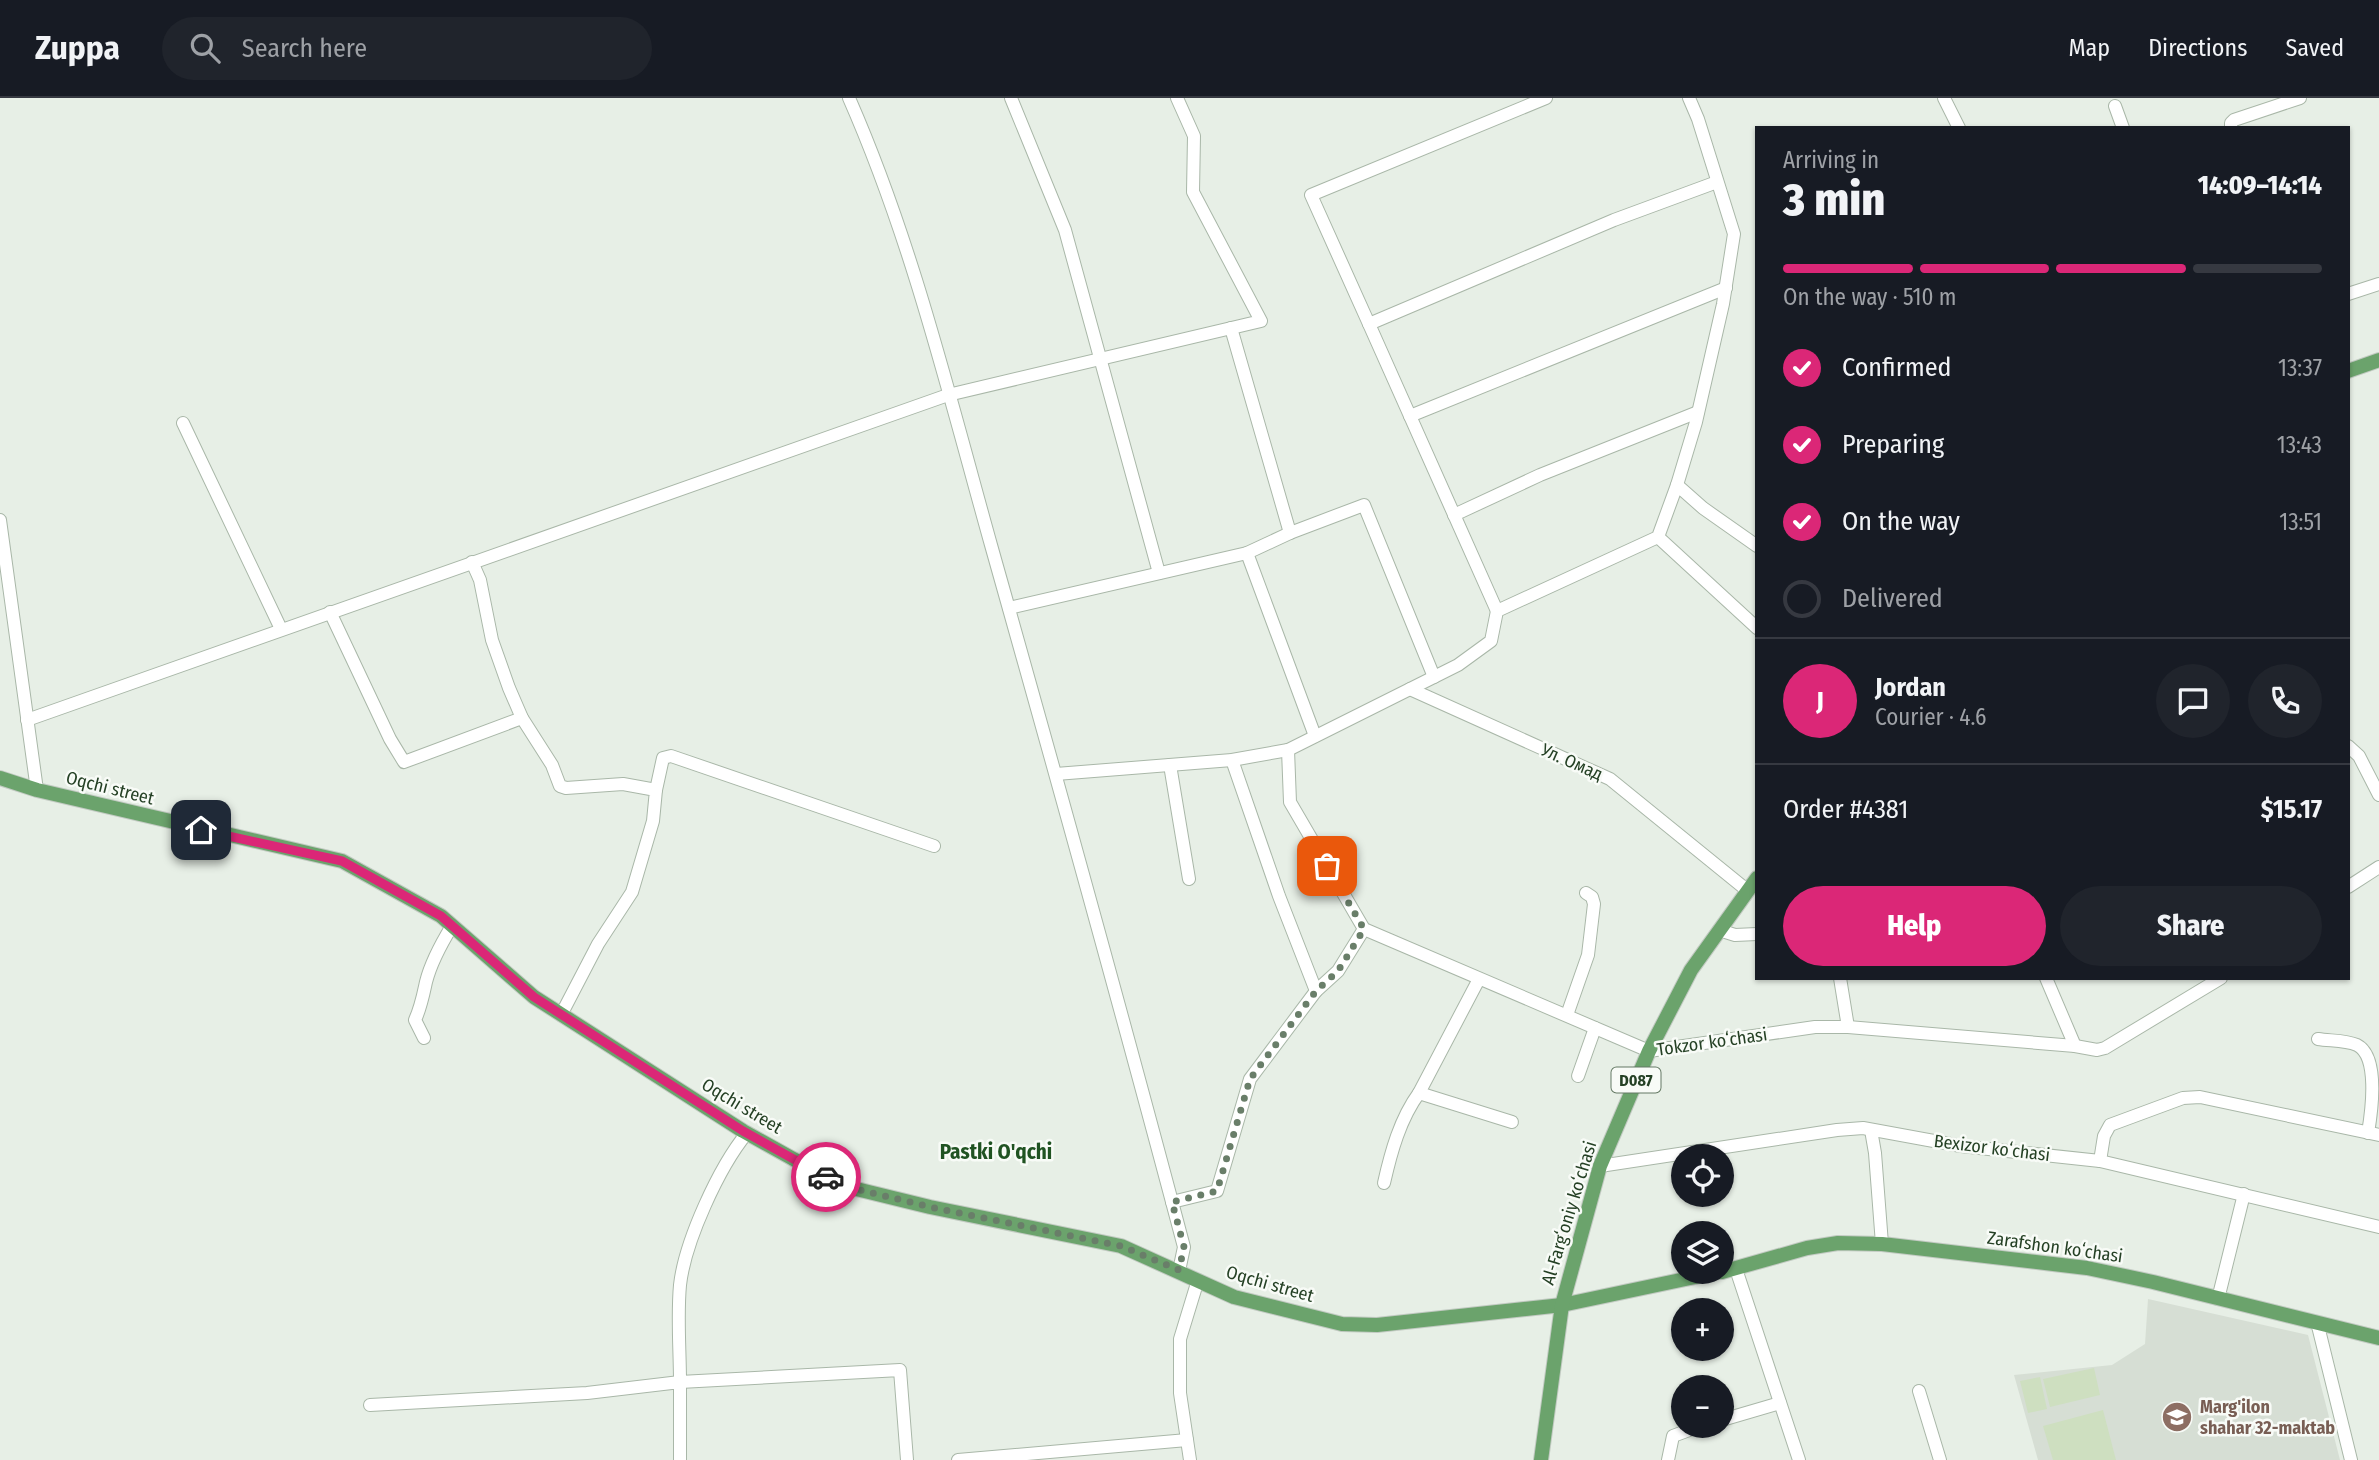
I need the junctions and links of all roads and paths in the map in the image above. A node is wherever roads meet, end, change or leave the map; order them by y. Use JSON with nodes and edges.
{"nodes":[{"id":1,"x":849,"y":98,"type":"edge"},
{"id":2,"x":1012,"y":98,"type":"edge"},
{"id":3,"x":1177,"y":98,"type":"edge"},
{"id":4,"x":1546,"y":98,"type":"edge"},
{"id":5,"x":1689,"y":98,"type":"edge"},
{"id":6,"x":1944,"y":98,"type":"edge"},
{"id":7,"x":2300,"y":98,"type":"edge"},
{"id":8,"x":2115,"y":106,"type":"dead end"},
{"id":9,"x":1958,"y":126,"type":"edge"},
{"id":10,"x":2122,"y":126,"type":"edge"},
{"id":11,"x":2232,"y":126,"type":"edge"},
{"id":12,"x":1717,"y":182,"type":"junction"},
{"id":13,"x":2379,"y":284,"type":"edge"},
{"id":14,"x":1726,"y":288,"type":"junction"},
{"id":15,"x":2350,"y":294,"type":"edge"},
{"id":16,"x":1369,"y":324,"type":"junction"},
{"id":17,"x":1231,"y":328,"type":"junction"},
{"id":18,"x":1101,"y":359,"type":"junction"},
{"id":19,"x":2379,"y":360,"type":"edge"},
{"id":20,"x":2350,"y":370,"type":"edge"},
{"id":21,"x":948,"y":394,"type":"junction"},
{"id":22,"x":1698,"y":412,"type":"junction"},
{"id":23,"x":1410,"y":416,"type":"junction"},
{"id":24,"x":183,"y":423,"type":"dead end"},
{"id":25,"x":1677,"y":485,"type":"junction"},
{"id":26,"x":1454,"y":515,"type":"junction"},
{"id":27,"x":0,"y":520,"type":"edge"},
{"id":28,"x":1290,"y":533,"type":"junction"},
{"id":29,"x":1658,"y":537,"type":"junction"},
{"id":30,"x":1755,"y":545,"type":"edge"},
{"id":31,"x":1247,"y":553,"type":"junction"},
{"id":32,"x":472,"y":562,"type":"junction"},
{"id":33,"x":1159,"y":573,"type":"junction"},
{"id":34,"x":1009,"y":608,"type":"junction"},
{"id":35,"x":1497,"y":611,"type":"junction"},
{"id":36,"x":330,"y":612,"type":"junction"},
{"id":37,"x":1755,"y":626,"type":"edge"},
{"id":38,"x":281,"y":629,"type":"junction"},
{"id":39,"x":1434,"y":677,"type":"junction"},
{"id":40,"x":1410,"y":689,"type":"junction"},
{"id":41,"x":522,"y":718,"type":"junction"},
{"id":42,"x":27,"y":720,"type":"junction"},
{"id":43,"x":1315,"y":736,"type":"junction"},
{"id":44,"x":2350,"y":748,"type":"edge"},
{"id":45,"x":1288,"y":750,"type":"junction"},
{"id":46,"x":1232,"y":760,"type":"junction"},
{"id":47,"x":1170,"y":765,"type":"junction"},
{"id":48,"x":1056,"y":774,"type":"junction"},
{"id":49,"x":0,"y":778,"type":"edge"},
{"id":50,"x":37,"y":790,"type":"junction"},
{"id":51,"x":656,"y":790,"type":"junction"},
{"id":52,"x":2379,"y":795,"type":"edge"},
{"id":53,"x":934,"y":845,"type":"dead end"},
{"id":54,"x":2379,"y":867,"type":"edge"},
{"id":55,"x":1189,"y":879,"type":"dead end"},
{"id":56,"x":1755,"y":881,"type":"edge"},
{"id":57,"x":2350,"y":886,"type":"edge"},
{"id":58,"x":1748,"y":891,"type":"junction"},
{"id":59,"x":1586,"y":893,"type":"dead end"},
{"id":60,"x":452,"y":926,"type":"junction"},
{"id":61,"x":1364,"y":929,"type":"junction"},
{"id":62,"x":1719,"y":930,"type":"junction"},
{"id":63,"x":1755,"y":933,"type":"edge"},
{"id":64,"x":1479,"y":979,"type":"junction"},
{"id":65,"x":1840,"y":980,"type":"edge"},
{"id":66,"x":2047,"y":980,"type":"edge"},
{"id":67,"x":2218,"y":980,"type":"edge"},
{"id":68,"x":1316,"y":991,"type":"junction"},
{"id":69,"x":561,"y":1015,"type":"junction"},
{"id":70,"x":1567,"y":1015,"type":"junction"},
{"id":71,"x":1848,"y":1027,"type":"junction"},
{"id":72,"x":1595,"y":1028,"type":"junction"},
{"id":73,"x":424,"y":1038,"type":"dead end"},
{"id":74,"x":2318,"y":1039,"type":"dead end"},
{"id":75,"x":2075,"y":1046,"type":"junction"},
{"id":76,"x":1649,"y":1051,"type":"junction"},
{"id":77,"x":1578,"y":1076,"type":"dead end"},
{"id":78,"x":1419,"y":1093,"type":"junction"},
{"id":79,"x":1511,"y":1122,"type":"dead end"},
{"id":80,"x":1871,"y":1130,"type":"junction"},
{"id":81,"x":747,"y":1133,"type":"junction"},
{"id":82,"x":2373,"y":1134,"type":"edge"},
{"id":83,"x":2100,"y":1161,"type":"junction"},
{"id":84,"x":1600,"y":1166,"type":"junction"},
{"id":85,"x":1384,"y":1183,"type":"dead end"},
{"id":86,"x":2244,"y":1194,"type":"junction"},
{"id":87,"x":1172,"y":1202,"type":"junction"},
{"id":88,"x":2379,"y":1227,"type":"edge"},
{"id":89,"x":1882,"y":1244,"type":"junction"},
{"id":90,"x":1734,"y":1269,"type":"edge"},
{"id":91,"x":1179,"y":1270,"type":"junction"},
{"id":92,"x":1198,"y":1280,"type":"junction"},
{"id":93,"x":1671,"y":1282,"type":"edge"},
{"id":94,"x":1731,"y":1284,"type":"edge"},
{"id":95,"x":2218,"y":1299,"type":"junction"},
{"id":96,"x":1562,"y":1304,"type":"junction"},
{"id":97,"x":2317,"y":1322,"type":"junction"},
{"id":98,"x":2379,"y":1338,"type":"edge"},
{"id":99,"x":680,"y":1382,"type":"junction"},
{"id":100,"x":1919,"y":1391,"type":"dead end"},
{"id":101,"x":1780,"y":1403,"type":"junction"},
{"id":102,"x":370,"y":1405,"type":"dead end"},
{"id":103,"x":1734,"y":1416,"type":"edge"},
{"id":104,"x":1673,"y":1438,"type":"edge"},
{"id":105,"x":1187,"y":1440,"type":"junction"},
{"id":106,"x":680,"y":1460,"type":"edge"},
{"id":107,"x":907,"y":1460,"type":"edge"},
{"id":108,"x":957,"y":1460,"type":"edge"},
{"id":109,"x":1190,"y":1460,"type":"edge"},
{"id":110,"x":1541,"y":1460,"type":"edge"},
{"id":111,"x":1668,"y":1460,"type":"edge"},
{"id":112,"x":1799,"y":1460,"type":"edge"},
{"id":113,"x":1940,"y":1460,"type":"edge"},
{"id":114,"x":2351,"y":1460,"type":"edge"}],
"edges":[{"from":1,"to":21,"type":"street"},
{"from":2,"to":18,"type":"street"},
{"from":3,"to":17,"type":"street"},
{"from":4,"to":16,"type":"street"},
{"from":5,"to":12,"type":"street"},
{"from":6,"to":9,"type":"street"},
{"from":7,"to":11,"type":"street"},
{"from":8,"to":10,"type":"street"},
{"from":12,"to":14,"type":"street"},
{"from":12,"to":16,"type":"street"},
{"from":13,"to":15,"type":"street"},
{"from":14,"to":22,"type":"street"},
{"from":14,"to":23,"type":"street"},
{"from":16,"to":23,"type":"street"},
{"from":17,"to":18,"type":"street"},
{"from":17,"to":28,"type":"street"},
{"from":18,"to":21,"type":"street"},
{"from":18,"to":33,"type":"street"},
{"from":19,"to":20,"type":"main road"},
{"from":21,"to":32,"type":"street"},
{"from":21,"to":34,"type":"street"},
{"from":22,"to":25,"type":"street"},
{"from":22,"to":26,"type":"street"},
{"from":23,"to":26,"type":"street"},
{"from":24,"to":38,"type":"street"},
{"from":25,"to":29,"type":"street"},
{"from":25,"to":30,"type":"street"},
{"from":26,"to":35,"type":"street"},
{"from":27,"to":42,"type":"street"},
{"from":28,"to":31,"type":"street"},
{"from":28,"to":39,"type":"street"},
{"from":29,"to":35,"type":"street"},
{"from":29,"to":37,"type":"street"},
{"from":31,"to":33,"type":"street"},
{"from":31,"to":43,"type":"street"},
{"from":32,"to":36,"type":"street"},
{"from":32,"to":41,"type":"street"},
{"from":33,"to":34,"type":"street"},
{"from":34,"to":48,"type":"street"},
{"from":35,"to":39,"type":"street"},
{"from":36,"to":38,"type":"street"},
{"from":36,"to":41,"type":"street"},
{"from":38,"to":42,"type":"street"},
{"from":39,"to":40,"type":"street"},
{"from":40,"to":43,"type":"street"},
{"from":40,"to":58,"type":"street","name":"Ул. Омад"},
{"from":41,"to":51,"type":"street"},
{"from":42,"to":50,"type":"street"},
{"from":43,"to":45,"type":"street"},
{"from":44,"to":52,"type":"street"},
{"from":45,"to":46,"type":"street"},
{"from":45,"to":61,"type":"street"},
{"from":46,"to":47,"type":"street"},
{"from":46,"to":68,"type":"street"},
{"from":47,"to":48,"type":"street"},
{"from":47,"to":55,"type":"street"},
{"from":48,"to":87,"type":"street"},
{"from":49,"to":50,"type":"main road","name":"Oqchi street"},
{"from":50,"to":60,"type":"main road","name":"Oqchi street"},
{"from":51,"to":53,"type":"street"},
{"from":51,"to":69,"type":"street"},
{"from":54,"to":57,"type":"street"},
{"from":56,"to":58,"type":"main road","name":"Al-Fargʻoniy koʻchasi","number":"D087"},
{"from":58,"to":62,"type":"main road","name":"Al-Fargʻoniy koʻchasi","number":"D087"},
{"from":59,"to":70,"type":"street"},
{"from":60,"to":69,"type":"main road","name":"Oqchi street"},
{"from":60,"to":73,"type":"street"},
{"from":61,"to":64,"type":"street","name":"Tokzor koʻchasi"},
{"from":61,"to":68,"type":"street"},
{"from":62,"to":63,"type":"street"},
{"from":62,"to":76,"type":"main road","name":"Al-Fargʻoniy koʻchasi","number":"D087"},
{"from":64,"to":70,"type":"street","name":"Tokzor koʻchasi"},
{"from":64,"to":78,"type":"street"},
{"from":65,"to":71,"type":"street"},
{"from":66,"to":75,"type":"street"},
{"from":67,"to":75,"type":"street","name":"Tokzor koʻchasi"},
{"from":68,"to":87,"type":"street"},
{"from":69,"to":81,"type":"main road","name":"Oqchi street"},
{"from":70,"to":72,"type":"street","name":"Tokzor koʻchasi"},
{"from":71,"to":75,"type":"street","name":"Tokzor koʻchasi"},
{"from":71,"to":76,"type":"street","name":"Tokzor koʻchasi"},
{"from":72,"to":76,"type":"street","name":"Tokzor koʻchasi"},
{"from":72,"to":77,"type":"street"},
{"from":74,"to":82,"type":"street"},
{"from":76,"to":84,"type":"main road","name":"Al-Fargʻoniy koʻchasi","number":"D087"},
{"from":78,"to":79,"type":"street"},
{"from":78,"to":85,"type":"street"},
{"from":80,"to":83,"type":"street","name":"Bexizor koʻchasi"},
{"from":80,"to":84,"type":"street","name":"Bexizor koʻchasi"},
{"from":80,"to":89,"type":"street"},
{"from":81,"to":91,"type":"main road","name":"Oqchi street"},
{"from":81,"to":99,"type":"street"},
{"from":82,"to":83,"type":"street"},
{"from":83,"to":86,"type":"street","name":"Bexizor koʻchasi"},
{"from":84,"to":96,"type":"main road","name":"Al-Fargʻoniy koʻchasi","number":"D087"},
{"from":86,"to":88,"type":"street","name":"Bexizor koʻchasi"},
{"from":86,"to":95,"type":"street"},
{"from":87,"to":91,"type":"street"},
{"from":89,"to":90,"type":"main road","name":"Zarafshon koʻchasi"},
{"from":89,"to":95,"type":"main road","name":"Zarafshon koʻchasi"},
{"from":91,"to":92,"type":"main road","name":"Oqchi street"},
{"from":92,"to":96,"type":"main road","name":"Oqchi street"},
{"from":92,"to":105,"type":"street"},
{"from":93,"to":96,"type":"main road","name":"Zarafshon koʻchasi"},
{"from":94,"to":101,"type":"street"},
{"from":95,"to":97,"type":"main road","name":"Zarafshon koʻchasi"},
{"from":96,"to":110,"type":"main road","number":"D087"},
{"from":97,"to":98,"type":"main road","name":"Zarafshon koʻchasi"},
{"from":97,"to":114,"type":"street"},
{"from":99,"to":102,"type":"street"},
{"from":99,"to":106,"type":"street"},
{"from":99,"to":107,"type":"street"},
{"from":100,"to":113,"type":"street"},
{"from":101,"to":103,"type":"street"},
{"from":101,"to":112,"type":"street"},
{"from":104,"to":111,"type":"street"},
{"from":105,"to":108,"type":"street"},
{"from":105,"to":109,"type":"street"}]}
